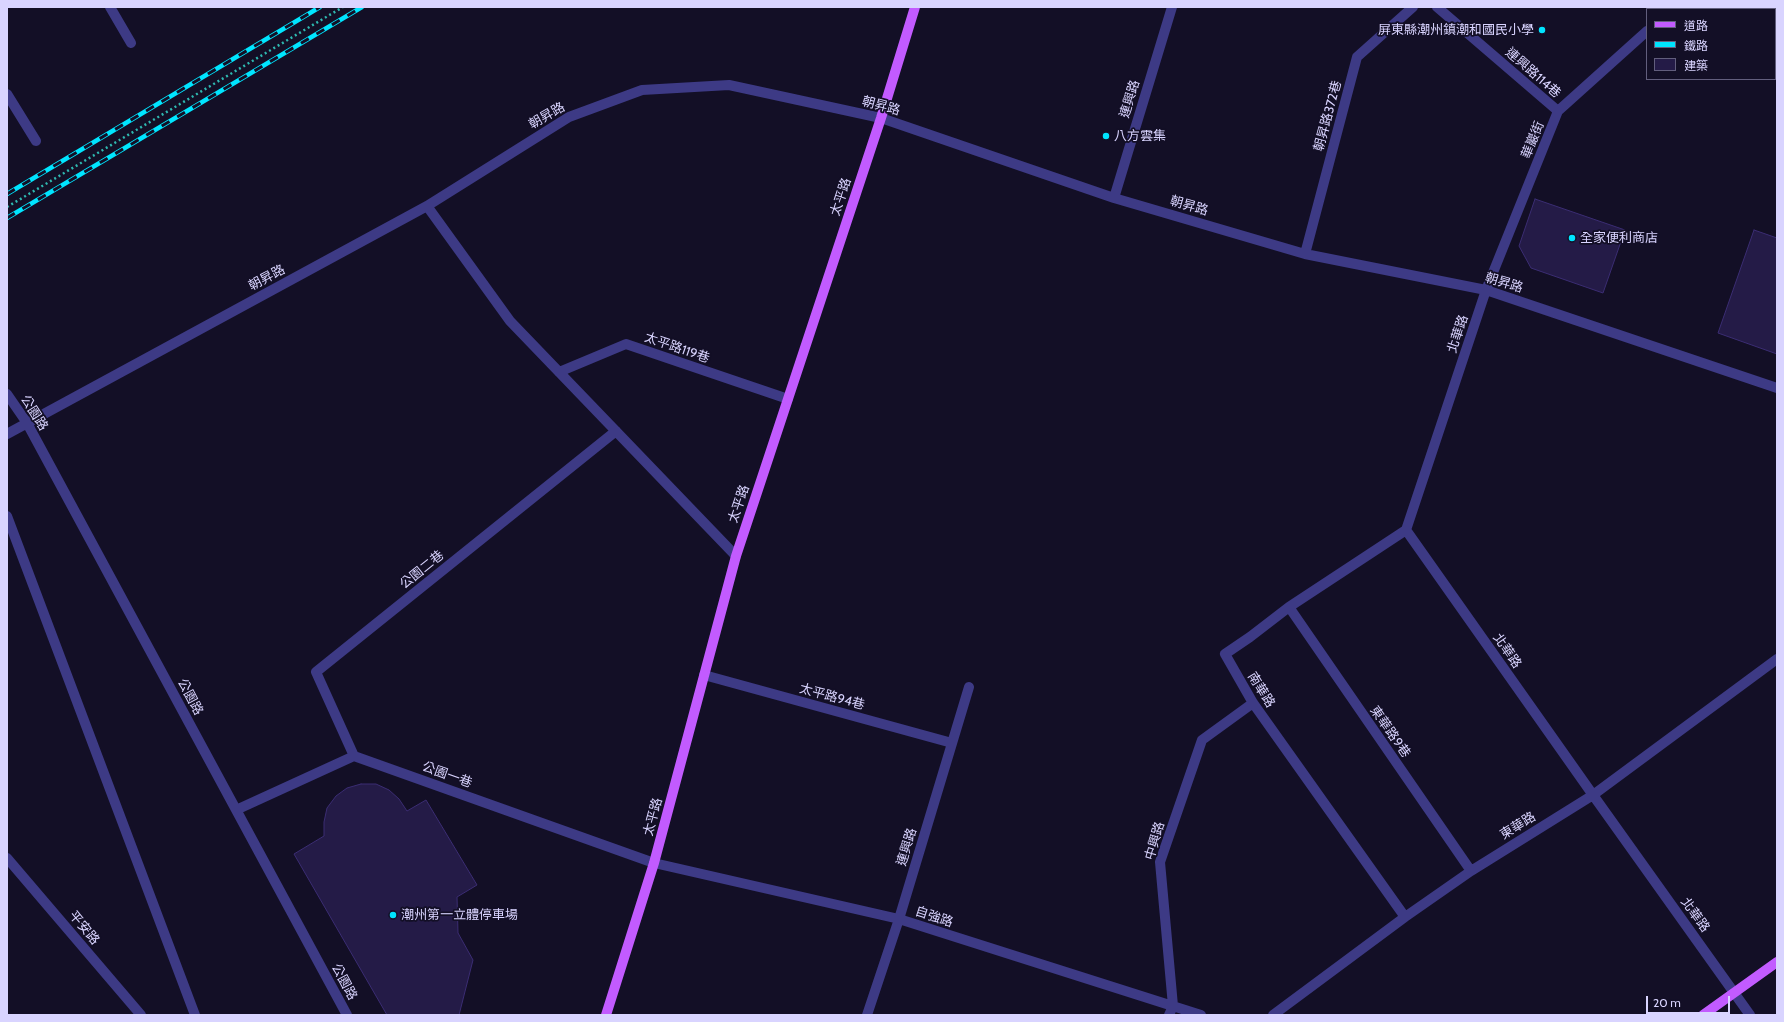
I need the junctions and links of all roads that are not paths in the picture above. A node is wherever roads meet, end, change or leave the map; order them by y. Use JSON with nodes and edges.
{"nodes":[{"id":1,"x":110,"y":7,"type":"edge"},
{"id":2,"x":914,"y":7,"type":"edge"},
{"id":3,"x":1172,"y":7,"type":"edge"},
{"id":4,"x":1413,"y":7,"type":"edge"},
{"id":5,"x":1437,"y":7,"type":"edge"},
{"id":6,"x":1646,"y":32,"type":"edge"},
{"id":7,"x":131,"y":42,"type":"dead end"},
{"id":8,"x":7,"y":94,"type":"edge"},
{"id":9,"x":1558,"y":111,"type":"junction"},
{"id":10,"x":881,"y":118,"type":"junction"},
{"id":11,"x":36,"y":142,"type":"dead end"},
{"id":12,"x":1114,"y":198,"type":"junction"},
{"id":13,"x":427,"y":206,"type":"junction"},
{"id":14,"x":1305,"y":254,"type":"junction"},
{"id":15,"x":1486,"y":290,"type":"junction"},
{"id":16,"x":559,"y":372,"type":"junction"},
{"id":17,"x":1777,"y":388,"type":"edge"},
{"id":18,"x":7,"y":394,"type":"edge"},
{"id":19,"x":788,"y":399,"type":"junction"},
{"id":20,"x":27,"y":423,"type":"junction"},
{"id":21,"x":616,"y":431,"type":"junction"},
{"id":22,"x":7,"y":434,"type":"edge"},
{"id":23,"x":7,"y":516,"type":"edge"},
{"id":24,"x":1406,"y":530,"type":"junction"},
{"id":25,"x":736,"y":556,"type":"junction"},
{"id":26,"x":1289,"y":607,"type":"junction"},
{"id":27,"x":1777,"y":659,"type":"edge"},
{"id":28,"x":704,"y":675,"type":"junction"},
{"id":29,"x":969,"y":687,"type":"dead end"},
{"id":30,"x":1253,"y":703,"type":"junction"},
{"id":31,"x":952,"y":743,"type":"junction"},
{"id":32,"x":354,"y":756,"type":"junction"},
{"id":33,"x":1592,"y":795,"type":"junction"},
{"id":34,"x":236,"y":810,"type":"junction"},
{"id":35,"x":7,"y":858,"type":"edge"},
{"id":36,"x":654,"y":863,"type":"junction"},
{"id":37,"x":1471,"y":871,"type":"junction"},
{"id":38,"x":1405,"y":917,"type":"junction"},
{"id":39,"x":898,"y":919,"type":"junction"},
{"id":40,"x":1777,"y":962,"type":"edge"},
{"id":41,"x":1735,"y":993,"type":"junction"},
{"id":42,"x":1171,"y":1011,"type":"edge"},
{"id":43,"x":141,"y":1015,"type":"edge"},
{"id":44,"x":195,"y":1015,"type":"edge"},
{"id":45,"x":347,"y":1015,"type":"edge"},
{"id":46,"x":606,"y":1015,"type":"edge"},
{"id":47,"x":867,"y":1015,"type":"edge"},
{"id":48,"x":1201,"y":1015,"type":"edge"},
{"id":49,"x":1273,"y":1015,"type":"edge"},
{"id":50,"x":1703,"y":1015,"type":"edge"},
{"id":51,"x":1750,"y":1015,"type":"edge"}],
"edges":[{"from":1,"to":7,"type":"street"},
{"from":2,"to":10,"type":"main road","name":"太平路"},
{"from":3,"to":12,"type":"street","name":"連興路"},
{"from":4,"to":14,"type":"street","name":"朝昇路372巷"},
{"from":5,"to":9,"type":"street","name":"連興路114巷"},
{"from":6,"to":9,"type":"street","name":"華巖街"},
{"from":8,"to":11,"type":"street"},
{"from":9,"to":15,"type":"street","name":"華巖街"},
{"from":10,"to":12,"type":"street","name":"朝昇路"},
{"from":10,"to":13,"type":"street","name":"朝昇路"},
{"from":10,"to":19,"type":"main road","name":"太平路"},
{"from":12,"to":14,"type":"street","name":"朝昇路"},
{"from":13,"to":16,"type":"street"},
{"from":13,"to":20,"type":"street","name":"朝昇路"},
{"from":14,"to":15,"type":"street","name":"朝昇路"},
{"from":15,"to":17,"type":"street","name":"朝昇路"},
{"from":15,"to":24,"type":"street","name":"北華路"},
{"from":16,"to":19,"type":"street","name":"太平路119巷"},
{"from":16,"to":21,"type":"street"},
{"from":18,"to":20,"type":"street","name":"公園路"},
{"from":19,"to":25,"type":"main road","name":"太平路"},
{"from":20,"to":22,"type":"street","name":"朝昇路"},
{"from":20,"to":34,"type":"street","name":"公園路"},
{"from":21,"to":25,"type":"street"},
{"from":21,"to":32,"type":"street","name":"公園二巷"},
{"from":23,"to":44,"type":"street"},
{"from":24,"to":26,"type":"street","name":"南華路"},
{"from":24,"to":33,"type":"street","name":"北華路"},
{"from":25,"to":28,"type":"main road","name":"太平路"},
{"from":26,"to":30,"type":"street","name":"南華路"},
{"from":26,"to":37,"type":"street","name":"東華路9巷"},
{"from":27,"to":33,"type":"street","name":"東華路"},
{"from":28,"to":31,"type":"street","name":"太平路94巷"},
{"from":28,"to":36,"type":"main road","name":"太平路"},
{"from":29,"to":31,"type":"street","name":"連興路"},
{"from":30,"to":38,"type":"street","name":"南華路"},
{"from":30,"to":42,"type":"street","name":"中興路"},
{"from":31,"to":39,"type":"street","name":"連興路"},
{"from":32,"to":34,"type":"street"},
{"from":32,"to":36,"type":"street","name":"公園一巷"},
{"from":33,"to":37,"type":"street","name":"東華路"},
{"from":33,"to":41,"type":"street","name":"北華路"},
{"from":34,"to":45,"type":"street","name":"公園路"},
{"from":35,"to":43,"type":"street","name":"平安路"},
{"from":36,"to":39,"type":"street","name":"自強路"},
{"from":36,"to":46,"type":"main road","name":"太平路"},
{"from":37,"to":38,"type":"street","name":"東華路"},
{"from":38,"to":49,"type":"street","name":"東華路"},
{"from":39,"to":42,"type":"street","name":"自強路"},
{"from":39,"to":47,"type":"street","name":"連興路"},
{"from":40,"to":41,"type":"main road"},
{"from":41,"to":50,"type":"main road"},
{"from":41,"to":51,"type":"street","name":"北華路"},
{"from":42,"to":48,"type":"street","name":"自強路"}]}
